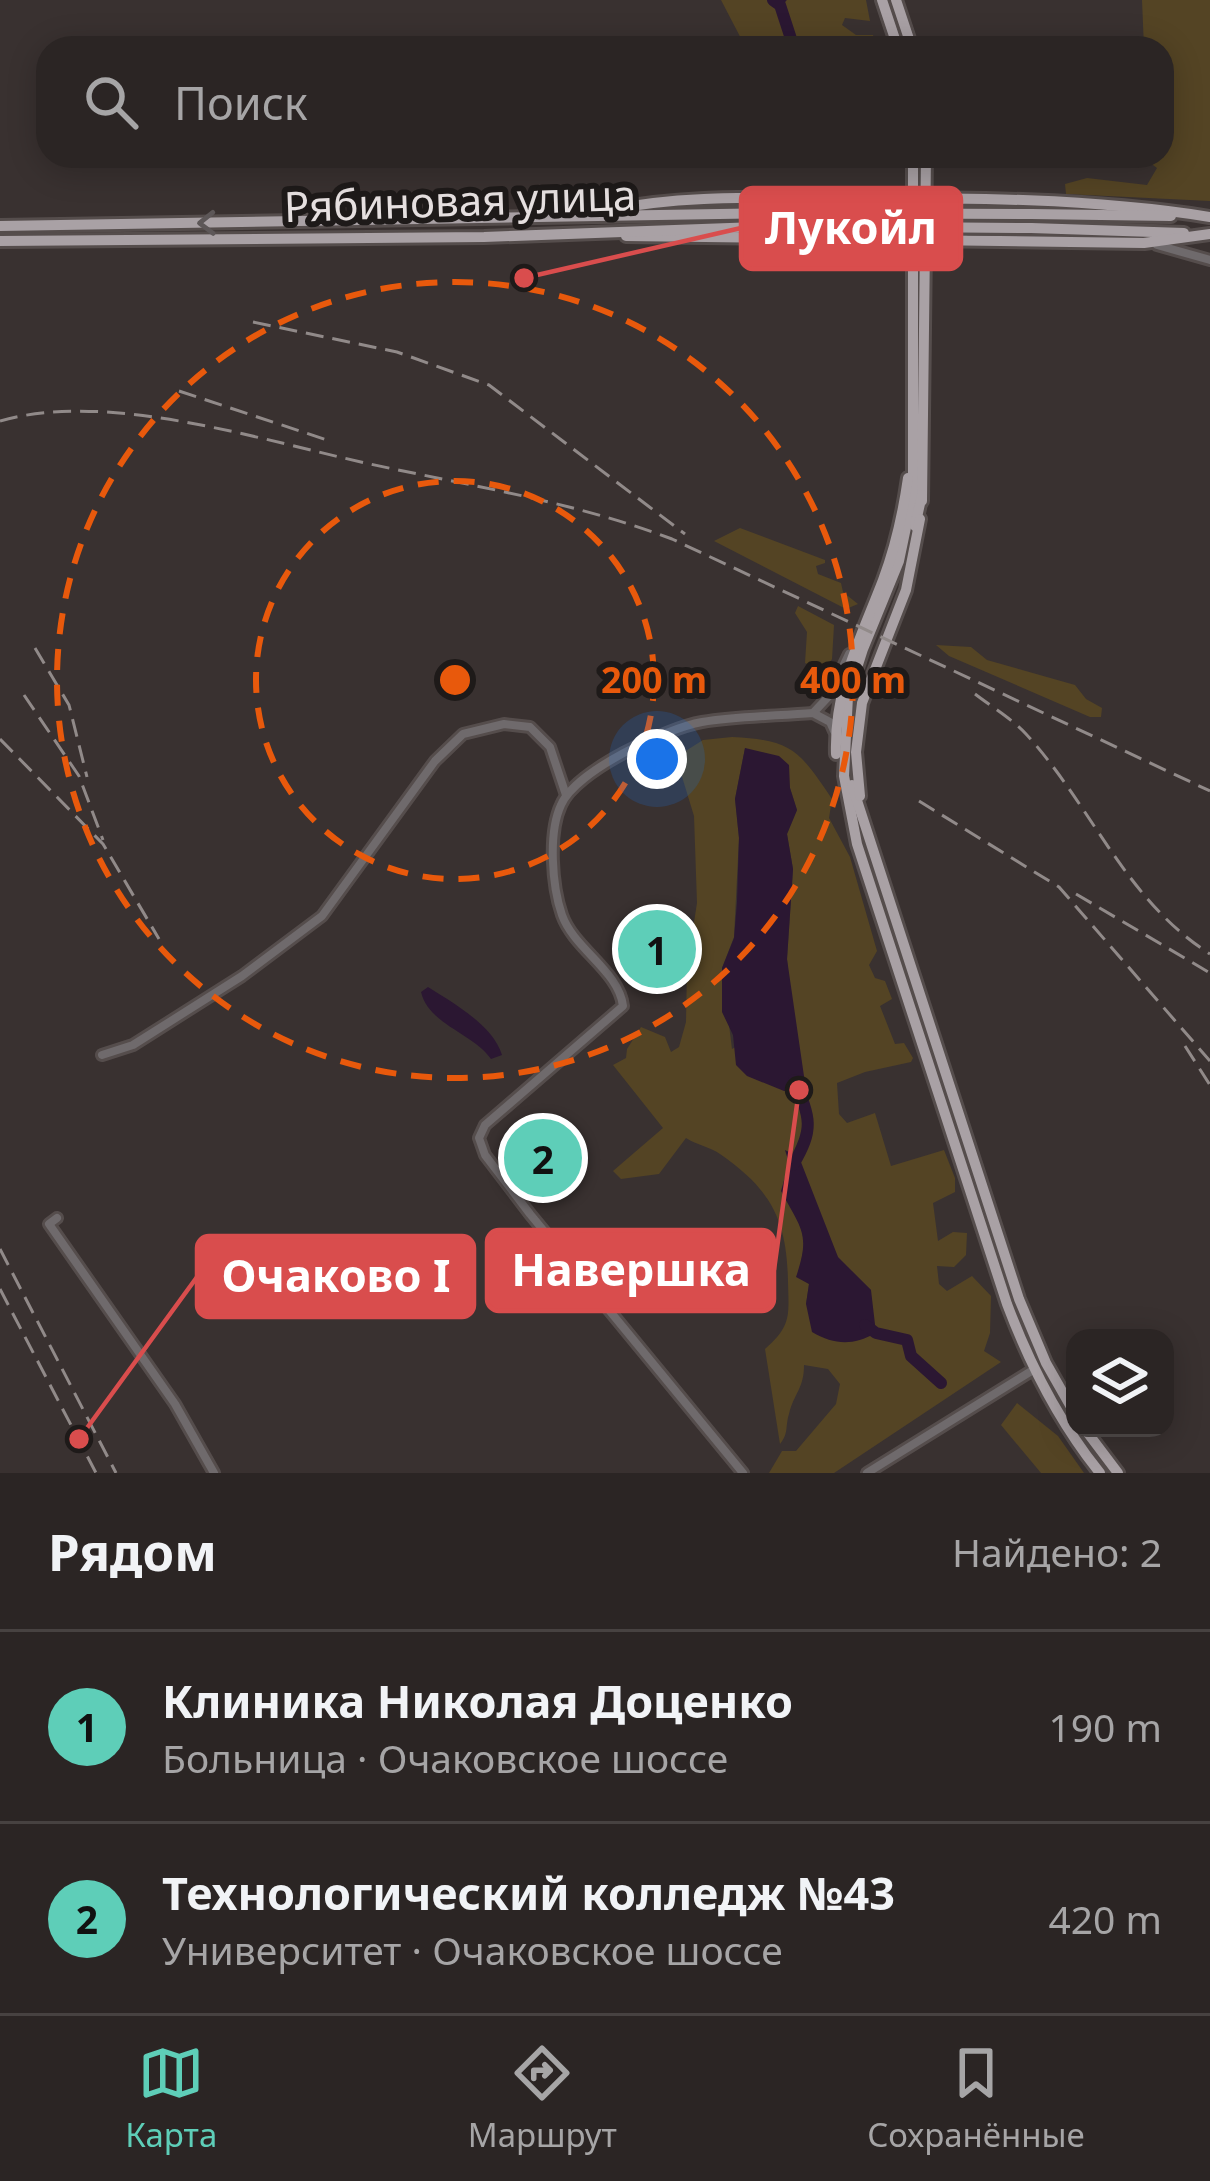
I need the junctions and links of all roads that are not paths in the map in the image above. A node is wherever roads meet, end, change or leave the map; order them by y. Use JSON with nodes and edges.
{"nodes":[{"id":1,"x":881,"y":0,"type":"edge"},
{"id":2,"x":896,"y":0,"type":"edge"},
{"id":3,"x":894,"y":36,"type":"edge"},
{"id":4,"x":908,"y":36,"type":"edge"},
{"id":5,"x":915,"y":168,"type":"edge"},
{"id":6,"x":924,"y":168,"type":"edge"},
{"id":7,"x":875,"y":198,"type":"junction"},
{"id":8,"x":920,"y":199,"type":"junction"},
{"id":9,"x":964,"y":200,"type":"junction"},
{"id":10,"x":576,"y":216,"type":"junction"},
{"id":11,"x":1210,"y":217,"type":"edge"},
{"id":12,"x":786,"y":219,"type":"junction"},
{"id":13,"x":0,"y":226,"type":"edge"},
{"id":14,"x":587,"y":232,"type":"junction"},
{"id":15,"x":1210,"y":234,"type":"edge"},
{"id":16,"x":873,"y":237,"type":"junction"},
{"id":17,"x":919,"y":237,"type":"junction"},
{"id":18,"x":964,"y":238,"type":"junction"},
{"id":19,"x":0,"y":241,"type":"edge"},
{"id":20,"x":1144,"y":243,"type":"junction"},
{"id":21,"x":1210,"y":260,"type":"edge"},
{"id":22,"x":914,"y":388,"type":"junction"},
{"id":23,"x":860,"y":632,"type":"junction"},
{"id":24,"x":813,"y":713,"type":"junction"},
{"id":25,"x":836,"y":738,"type":"junction"},
{"id":26,"x":566,"y":795,"type":"junction"},
{"id":27,"x":862,"y":840,"type":"junction"},
{"id":28,"x":103,"y":1054,"type":"dead end"},
{"id":29,"x":57,"y":1218,"type":"dead end"},
{"id":30,"x":1033,"y":1370,"type":"junction"},
{"id":31,"x":1066,"y":1398,"type":"edge"},
{"id":32,"x":1091,"y":1437,"type":"edge"},
{"id":33,"x":214,"y":1473,"type":"edge"},
{"id":34,"x":742,"y":1473,"type":"edge"},
{"id":35,"x":867,"y":1473,"type":"edge"},
{"id":36,"x":1100,"y":1473,"type":"edge"},
{"id":37,"x":1118,"y":1473,"type":"edge"}],
"edges":[{"from":1,"to":3,"type":"main road"},
{"from":2,"to":4,"type":"main road"},
{"from":5,"to":8,"type":"main road"},
{"from":6,"to":8,"type":"main road"},
{"from":7,"to":8,"type":"main road"},
{"from":7,"to":10,"type":"main road"},
{"from":7,"to":16,"type":"street"},
{"from":8,"to":9,"type":"main road"},
{"from":8,"to":17,"type":"main road"},
{"from":9,"to":11,"type":"main road"},
{"from":9,"to":18,"type":"street"},
{"from":10,"to":12,"type":"main road","name":"Рябиновая улица"},
{"from":10,"to":13,"type":"main road","name":"Рябиновая улица","one_way":true},
{"from":11,"to":12,"type":"main road","name":"Рябиновая улица","bridge":true},
{"from":12,"to":14,"type":"main road","name":"Рябиновая улица"},
{"from":12,"to":15,"type":"main road","name":"Рябиновая улица","bridge":true},
{"from":14,"to":16,"type":"main road"},
{"from":14,"to":19,"type":"main road","name":"Рябиновая улица"},
{"from":15,"to":20,"type":"main road"},
{"from":16,"to":17,"type":"main road"},
{"from":17,"to":18,"type":"main road"},
{"from":17,"to":22,"type":"main road"},
{"from":17,"to":27,"type":"main road"},
{"from":18,"to":20,"type":"main road"},
{"from":20,"to":21,"type":"street"},
{"from":22,"to":23,"type":"main road"},
{"from":22,"to":27,"type":"main road"},
{"from":23,"to":24,"type":"street"},
{"from":23,"to":25,"type":"main road"},
{"from":24,"to":25,"type":"street"},
{"from":24,"to":26,"type":"street"},
{"from":25,"to":27,"type":"main road"},
{"from":26,"to":28,"type":"street"},
{"from":26,"to":34,"type":"street"},
{"from":27,"to":30,"type":"main road"},
{"from":27,"to":31,"type":"main road"},
{"from":29,"to":33,"type":"street"},
{"from":30,"to":35,"type":"street"},
{"from":30,"to":36,"type":"main road"},
{"from":32,"to":37,"type":"main road"}]}
